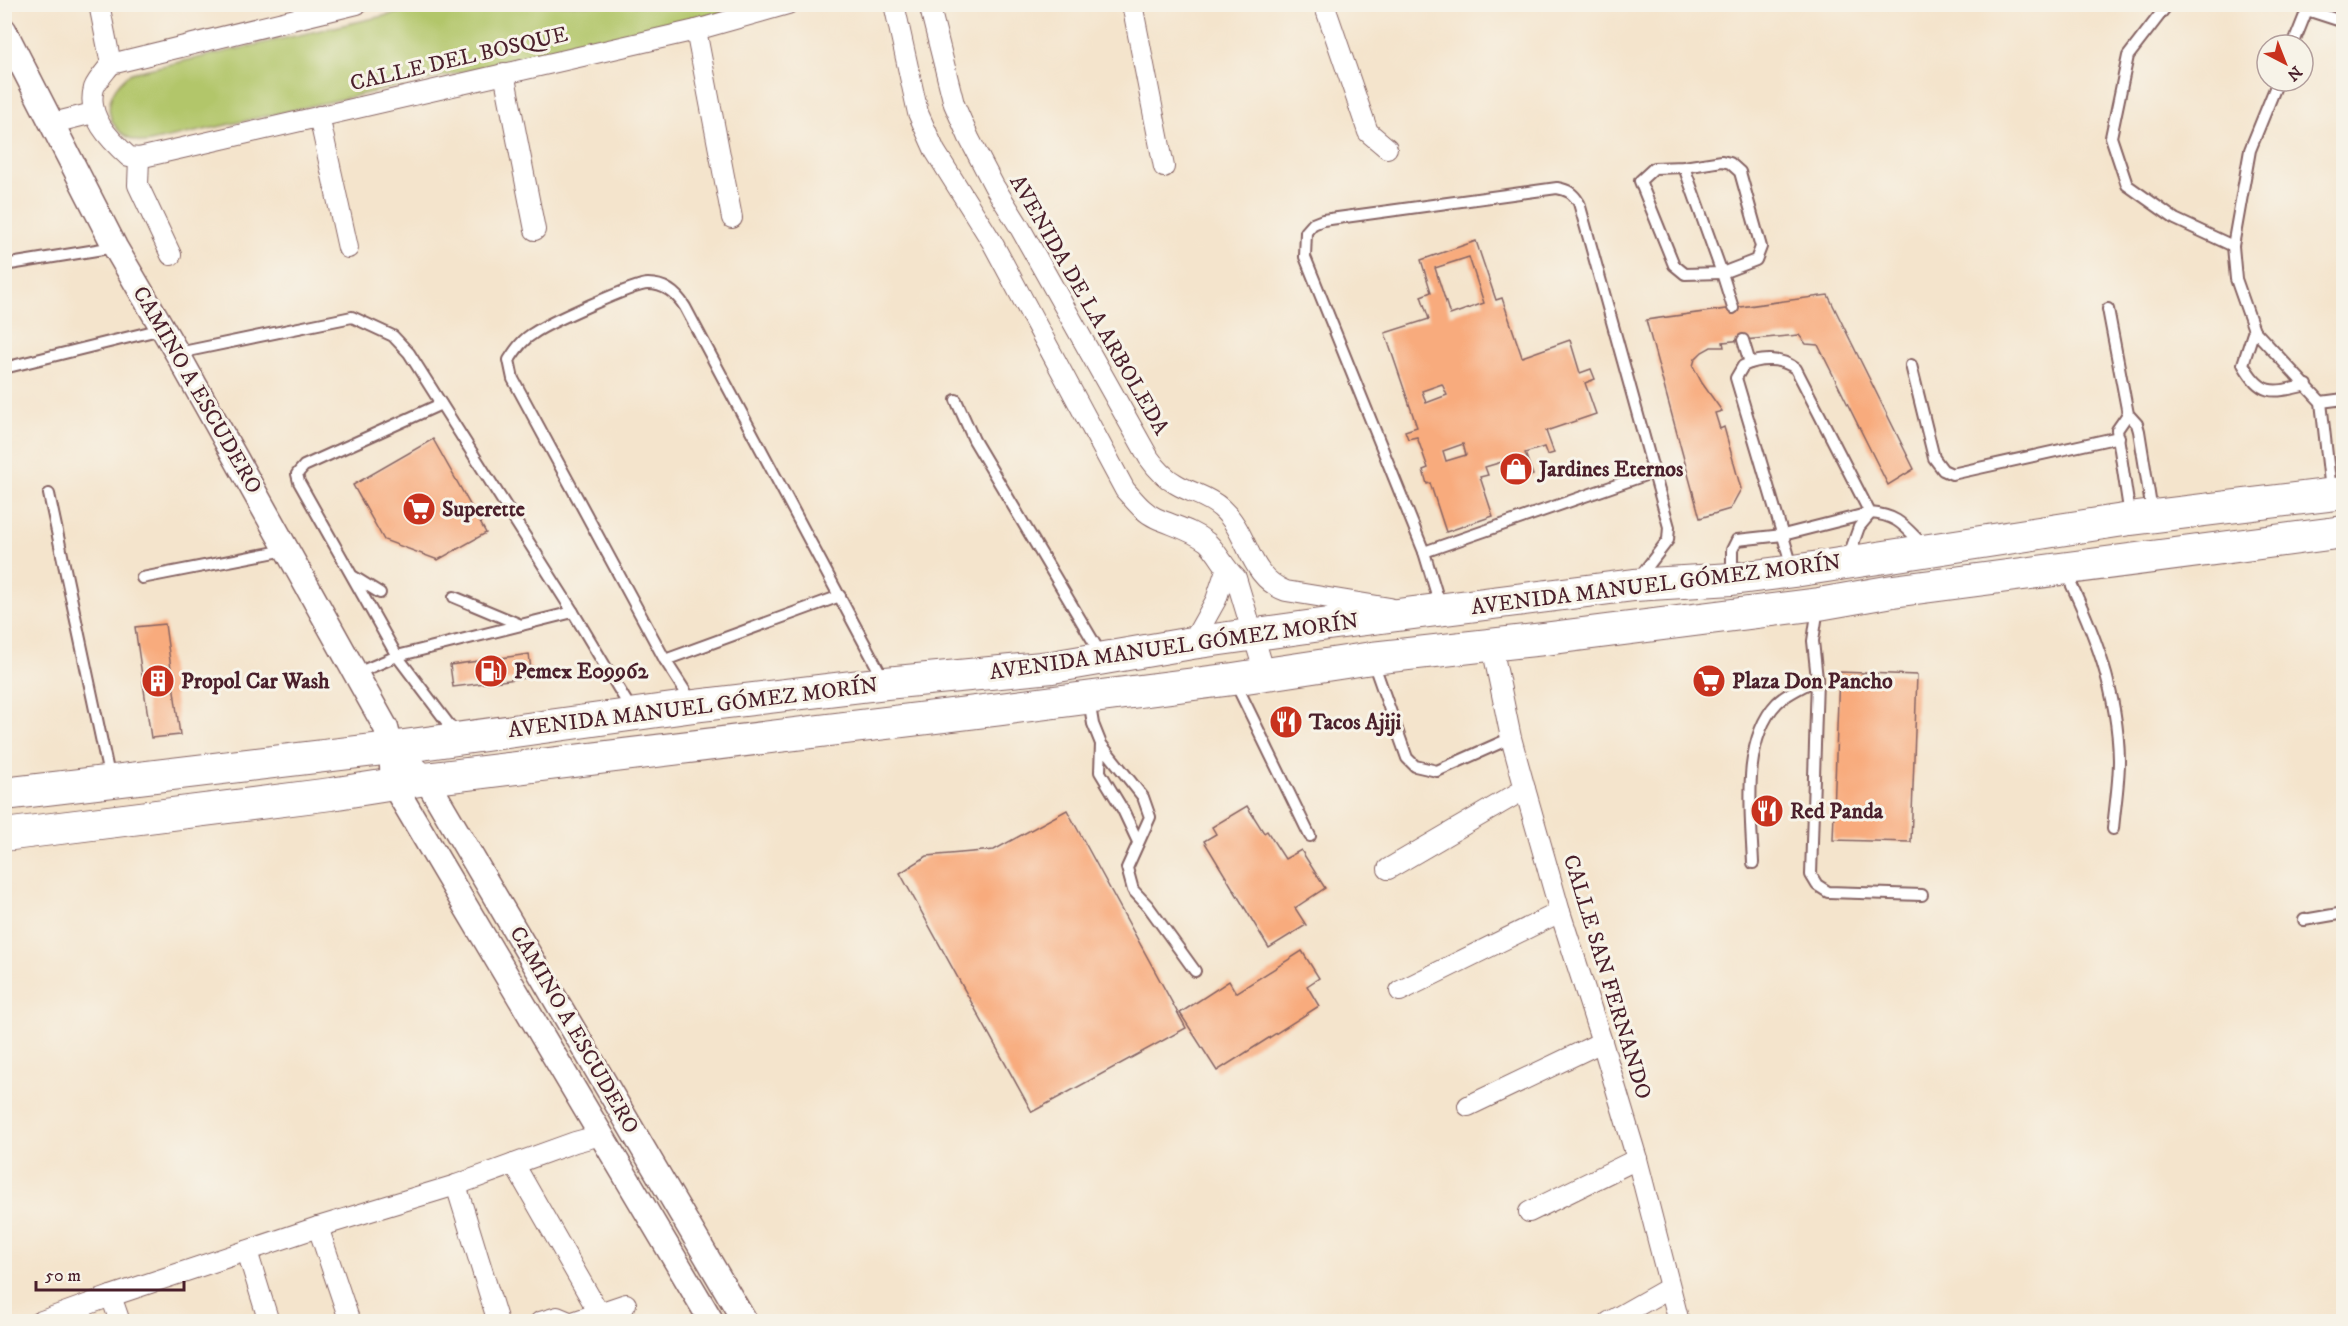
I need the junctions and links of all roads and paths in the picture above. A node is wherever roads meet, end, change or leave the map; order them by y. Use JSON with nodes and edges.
{"nodes":[{"id":1,"x":99,"y":4,"type":"edge"},
{"id":2,"x":357,"y":4,"type":"edge"},
{"id":3,"x":789,"y":4,"type":"edge"},
{"id":4,"x":894,"y":4,"type":"edge"},
{"id":5,"x":929,"y":4,"type":"edge"},
{"id":6,"x":1132,"y":4,"type":"edge"},
{"id":7,"x":1324,"y":4,"type":"edge"},
{"id":8,"x":2168,"y":4,"type":"edge"},
{"id":9,"x":2294,"y":4,"type":"edge"},
{"id":10,"x":2307,"y":10,"type":"junction"},
{"id":11,"x":301,"y":11,"type":"edge"},
{"id":12,"x":2343,"y":22,"type":"edge"},
{"id":13,"x":4,"y":30,"type":"edge"},
{"id":14,"x":696,"y":30,"type":"junction"},
{"id":15,"x":2298,"y":33,"type":"edge"},
{"id":16,"x":111,"y":64,"type":"junction"},
{"id":17,"x":504,"y":73,"type":"junction"},
{"id":18,"x":2273,"y":93,"type":"edge"},
{"id":19,"x":93,"y":113,"type":"junction"},
{"id":20,"x":319,"y":116,"type":"junction"},
{"id":21,"x":53,"y":123,"type":"junction"},
{"id":22,"x":1387,"y":148,"type":"dead end"},
{"id":23,"x":138,"y":158,"type":"junction"},
{"id":24,"x":1164,"y":167,"type":"dead end"},
{"id":25,"x":1684,"y":167,"type":"junction"},
{"id":26,"x":1004,"y":204,"type":"junction"},
{"id":27,"x":974,"y":217,"type":"junction"},
{"id":28,"x":732,"y":218,"type":"dead end"},
{"id":29,"x":536,"y":230,"type":"dead end"},
{"id":30,"x":2233,"y":246,"type":"junction"},
{"id":31,"x":116,"y":247,"type":"junction"},
{"id":32,"x":348,"y":248,"type":"dead end"},
{"id":33,"x":171,"y":255,"type":"dead end"},
{"id":34,"x":4,"y":265,"type":"edge"},
{"id":35,"x":1722,"y":273,"type":"junction"},
{"id":36,"x":1732,"y":308,"type":"dead end"},
{"id":37,"x":2109,"y":309,"type":"dead end"},
{"id":38,"x":162,"y":329,"type":"junction"},
{"id":39,"x":2254,"y":330,"type":"junction"},
{"id":40,"x":1743,"y":340,"type":"dead end"},
{"id":41,"x":177,"y":353,"type":"junction"},
{"id":42,"x":1750,"y":363,"type":"junction"},
{"id":43,"x":1911,"y":365,"type":"dead end"},
{"id":44,"x":4,"y":368,"type":"edge"},
{"id":45,"x":2307,"y":385,"type":"junction"},
{"id":46,"x":2343,"y":399,"type":"edge"},
{"id":47,"x":956,"y":400,"type":"dead end"},
{"id":48,"x":2321,"y":402,"type":"junction"},
{"id":49,"x":441,"y":404,"type":"junction"},
{"id":50,"x":2128,"y":414,"type":"junction"},
{"id":51,"x":1131,"y":428,"type":"junction"},
{"id":52,"x":2119,"y":437,"type":"junction"},
{"id":53,"x":1101,"y":444,"type":"junction"},
{"id":54,"x":1654,"y":472,"type":"junction"},
{"id":55,"x":49,"y":494,"type":"dead end"},
{"id":56,"x":2337,"y":494,"type":"edge"},
{"id":57,"x":1870,"y":513,"type":"junction"},
{"id":58,"x":2141,"y":519,"type":"junction"},
{"id":59,"x":2343,"y":532,"type":"edge"},
{"id":60,"x":1784,"y":535,"type":"junction"},
{"id":61,"x":286,"y":549,"type":"junction"},
{"id":62,"x":1930,"y":551,"type":"junction"},
{"id":63,"x":1424,"y":552,"type":"junction"},
{"id":64,"x":1846,"y":563,"type":"junction"},
{"id":65,"x":2064,"y":568,"type":"junction"},
{"id":66,"x":1794,"y":572,"type":"junction"},
{"id":67,"x":1231,"y":574,"type":"junction"},
{"id":68,"x":352,"y":576,"type":"junction"},
{"id":69,"x":142,"y":578,"type":"dead end"},
{"id":70,"x":1732,"y":579,"type":"junction"},
{"id":71,"x":1271,"y":585,"type":"junction"},
{"id":72,"x":1634,"y":585,"type":"junction"},
{"id":73,"x":380,"y":593,"type":"dead end"},
{"id":74,"x":840,"y":596,"type":"junction"},
{"id":75,"x":454,"y":597,"type":"dead end"},
{"id":76,"x":1819,"y":604,"type":"junction"},
{"id":77,"x":1427,"y":611,"type":"junction"},
{"id":78,"x":573,"y":612,"type":"junction"},
{"id":79,"x":521,"y":625,"type":"junction"},
{"id":80,"x":1252,"y":636,"type":"junction"},
{"id":81,"x":1192,"y":644,"type":"junction"},
{"id":82,"x":1492,"y":646,"type":"junction"},
{"id":83,"x":397,"y":656,"type":"junction"},
{"id":84,"x":1372,"y":658,"type":"junction"},
{"id":85,"x":1104,"y":659,"type":"junction"},
{"id":86,"x":665,"y":660,"type":"junction"},
{"id":87,"x":355,"y":674,"type":"junction"},
{"id":88,"x":1264,"y":674,"type":"junction"},
{"id":89,"x":1233,"y":679,"type":"junction"},
{"id":90,"x":1817,"y":679,"type":"junction"},
{"id":91,"x":886,"y":683,"type":"junction"},
{"id":92,"x":1088,"y":697,"type":"junction"},
{"id":93,"x":694,"y":706,"type":"junction"},
{"id":94,"x":634,"y":715,"type":"junction"},
{"id":95,"x":1511,"y":738,"type":"junction"},
{"id":96,"x":460,"y":739,"type":"junction"},
{"id":97,"x":1101,"y":744,"type":"junction"},
{"id":98,"x":392,"y":748,"type":"junction"},
{"id":99,"x":426,"y":779,"type":"junction"},
{"id":100,"x":110,"y":780,"type":"junction"},
{"id":101,"x":393,"y":784,"type":"junction"},
{"id":102,"x":1525,"y":789,"type":"junction"},
{"id":103,"x":4,"y":794,"type":"edge"},
{"id":104,"x":2113,"y":829,"type":"dead end"},
{"id":105,"x":4,"y":835,"type":"edge"},
{"id":106,"x":1310,"y":836,"type":"dead end"},
{"id":107,"x":1138,"y":842,"type":"junction"},
{"id":108,"x":1753,"y":863,"type":"dead end"},
{"id":109,"x":1388,"y":869,"type":"dead end"},
{"id":110,"x":1922,"y":895,"type":"dead end"},
{"id":111,"x":1560,"y":912,"type":"junction"},
{"id":112,"x":2343,"y":913,"type":"edge"},
{"id":113,"x":2304,"y":920,"type":"dead end"},
{"id":114,"x":1195,"y":971,"type":"dead end"},
{"id":115,"x":1400,"y":991,"type":"dead end"},
{"id":116,"x":1602,"y":1042,"type":"junction"},
{"id":117,"x":1468,"y":1106,"type":"dead end"},
{"id":118,"x":601,"y":1135,"type":"junction"},
{"id":119,"x":1637,"y":1159,"type":"junction"},
{"id":120,"x":514,"y":1164,"type":"junction"},
{"id":121,"x":456,"y":1185,"type":"junction"},
{"id":122,"x":1529,"y":1212,"type":"dead end"},
{"id":123,"x":318,"y":1227,"type":"junction"},
{"id":124,"x":247,"y":1251,"type":"junction"},
{"id":125,"x":1669,"y":1288,"type":"junction"},
{"id":126,"x":111,"y":1296,"type":"junction"},
{"id":127,"x":626,"y":1304,"type":"dead end"},
{"id":128,"x":599,"y":1313,"type":"junction"},
{"id":129,"x":46,"y":1320,"type":"edge"},
{"id":130,"x":120,"y":1322,"type":"edge"},
{"id":131,"x":269,"y":1322,"type":"edge"},
{"id":132,"x":350,"y":1322,"type":"edge"},
{"id":133,"x":498,"y":1322,"type":"edge"},
{"id":134,"x":540,"y":1322,"type":"edge"},
{"id":135,"x":571,"y":1322,"type":"edge"},
{"id":136,"x":712,"y":1322,"type":"edge"},
{"id":137,"x":746,"y":1322,"type":"edge"},
{"id":138,"x":1609,"y":1322,"type":"edge"},
{"id":139,"x":1679,"y":1322,"type":"edge"}],
"edges":[{"from":1,"to":16,"type":"street"},
{"from":2,"to":11,"type":"street"},
{"from":3,"to":14,"type":"street","name":"CALLE DEL BOSQUE"},
{"from":4,"to":27,"type":"street"},
{"from":5,"to":26,"type":"street","name":"AVENIDA DE LA ARBOLEDA"},
{"from":6,"to":24,"type":"street"},
{"from":7,"to":22,"type":"street"},
{"from":8,"to":30,"type":"lane"},
{"from":9,"to":10,"type":"lane"},
{"from":10,"to":12,"type":"lane"},
{"from":10,"to":15,"type":"lane"},
{"from":11,"to":16,"type":"street"},
{"from":13,"to":21,"type":"street","name":"CAMINO A ESCUDERO"},
{"from":14,"to":17,"type":"street","name":"CALLE DEL BOSQUE"},
{"from":14,"to":28,"type":"street"},
{"from":16,"to":19,"type":"street"},
{"from":17,"to":20,"type":"street","name":"CALLE DEL BOSQUE"},
{"from":17,"to":29,"type":"street"},
{"from":18,"to":30,"type":"lane"},
{"from":19,"to":21,"type":"street"},
{"from":19,"to":23,"type":"street"},
{"from":20,"to":23,"type":"street","name":"CALLE DEL BOSQUE"},
{"from":20,"to":32,"type":"street"},
{"from":21,"to":31,"type":"street","name":"CAMINO A ESCUDERO"},
{"from":23,"to":33,"type":"street"},
{"from":25,"to":35,"type":"lane"},
{"from":25,"to":35,"type":"lane"},
{"from":25,"to":35,"type":"lane"},
{"from":26,"to":27,"type":"street"},
{"from":26,"to":51,"type":"street","name":"AVENIDA DE LA ARBOLEDA"},
{"from":27,"to":53,"type":"street"},
{"from":30,"to":39,"type":"lane"},
{"from":31,"to":34,"type":"lane"},
{"from":31,"to":38,"type":"street","name":"CAMINO A ESCUDERO"},
{"from":35,"to":36,"type":"lane"},
{"from":37,"to":50,"type":"lane"},
{"from":38,"to":41,"type":"street","name":"CAMINO A ESCUDERO"},
{"from":38,"to":44,"type":"lane"},
{"from":39,"to":45,"type":"lane"},
{"from":39,"to":45,"type":"lane"},
{"from":40,"to":42,"type":"lane"},
{"from":41,"to":49,"type":"lane"},
{"from":41,"to":61,"type":"street","name":"CAMINO A ESCUDERO"},
{"from":42,"to":57,"type":"lane"},
{"from":42,"to":60,"type":"lane"},
{"from":43,"to":52,"type":"lane"},
{"from":45,"to":48,"type":"lane"},
{"from":46,"to":48,"type":"lane"},
{"from":47,"to":85,"type":"lane"},
{"from":48,"to":56,"type":"lane"},
{"from":49,"to":68,"type":"lane"},
{"from":49,"to":78,"type":"lane"},
{"from":50,"to":52,"type":"lane"},
{"from":50,"to":58,"type":"lane"},
{"from":51,"to":53,"type":"street"},
{"from":51,"to":71,"type":"street","name":"AVENIDA DE LA ARBOLEDA"},
{"from":52,"to":58,"type":"lane"},
{"from":53,"to":67,"type":"street"},
{"from":54,"to":63,"type":"lane"},
{"from":54,"to":63,"type":"lane"},
{"from":54,"to":72,"type":"lane"},
{"from":55,"to":100,"type":"lane"},
{"from":56,"to":58,"type":"main road","name":"AVENIDA MANUEL GÓMEZ MORÍN"},
{"from":57,"to":60,"type":"lane"},
{"from":57,"to":62,"type":"lane"},
{"from":57,"to":64,"type":"lane"},
{"from":58,"to":62,"type":"main road","name":"AVENIDA MANUEL GÓMEZ MORÍN"},
{"from":59,"to":65,"type":"main road","name":"AVENIDA MANUEL GÓMEZ MORÍN"},
{"from":60,"to":66,"type":"lane"},
{"from":60,"to":70,"type":"lane"},
{"from":61,"to":69,"type":"lane"},
{"from":61,"to":87,"type":"street","name":"CAMINO A ESCUDERO"},
{"from":62,"to":64,"type":"main road","name":"AVENIDA MANUEL GÓMEZ MORÍN"},
{"from":63,"to":77,"type":"lane"},
{"from":64,"to":66,"type":"main road","name":"AVENIDA MANUEL GÓMEZ MORÍN"},
{"from":65,"to":76,"type":"main road","name":"AVENIDA MANUEL GÓMEZ MORÍN"},
{"from":65,"to":104,"type":"lane"},
{"from":66,"to":70,"type":"main road","name":"AVENIDA MANUEL GÓMEZ MORÍN"},
{"from":67,"to":71,"type":"street"},
{"from":67,"to":80,"type":"street"},
{"from":67,"to":81,"type":"street"},
{"from":68,"to":73,"type":"lane"},
{"from":68,"to":83,"type":"lane"},
{"from":70,"to":72,"type":"main road","name":"AVENIDA MANUEL GÓMEZ MORÍN"},
{"from":71,"to":77,"type":"street"},
{"from":72,"to":77,"type":"main road","name":"AVENIDA MANUEL GÓMEZ MORÍN"},
{"from":74,"to":86,"type":"lane"},
{"from":74,"to":86,"type":"lane"},
{"from":74,"to":91,"type":"lane"},
{"from":75,"to":79,"type":"lane"},
{"from":76,"to":82,"type":"main road","name":"AVENIDA MANUEL GÓMEZ MORÍN"},
{"from":76,"to":90,"type":"lane"},
{"from":77,"to":80,"type":"main road","name":"AVENIDA MANUEL GÓMEZ MORÍN"},
{"from":78,"to":79,"type":"lane"},
{"from":78,"to":94,"type":"lane"},
{"from":79,"to":83,"type":"lane"},
{"from":80,"to":81,"type":"main road","name":"AVENIDA MANUEL GÓMEZ MORÍN"},
{"from":80,"to":88,"type":"street"},
{"from":81,"to":85,"type":"main road","name":"AVENIDA MANUEL GÓMEZ MORÍN"},
{"from":82,"to":84,"type":"main road","name":"AVENIDA MANUEL GÓMEZ MORÍN"},
{"from":82,"to":95,"type":"street","name":"CALLE SAN FERNANDO"},
{"from":83,"to":87,"type":"lane"},
{"from":83,"to":96,"type":"lane"},
{"from":84,"to":88,"type":"main road","name":"AVENIDA MANUEL GÓMEZ MORÍN"},
{"from":84,"to":95,"type":"lane"},
{"from":85,"to":91,"type":"main road","name":"AVENIDA MANUEL GÓMEZ MORÍN"},
{"from":86,"to":93,"type":"lane"},
{"from":87,"to":98,"type":"street","name":"CAMINO A ESCUDERO"},
{"from":88,"to":89,"type":"main road","name":"AVENIDA MANUEL GÓMEZ MORÍN"},
{"from":89,"to":92,"type":"main road","name":"AVENIDA MANUEL GÓMEZ MORÍN"},
{"from":89,"to":106,"type":"lane"},
{"from":90,"to":108,"type":"lane"},
{"from":90,"to":110,"type":"lane"},
{"from":91,"to":93,"type":"main road","name":"AVENIDA MANUEL GÓMEZ MORÍN"},
{"from":92,"to":97,"type":"lane"},
{"from":92,"to":99,"type":"main road","name":"AVENIDA MANUEL GÓMEZ MORÍN"},
{"from":93,"to":94,"type":"main road","name":"AVENIDA MANUEL GÓMEZ MORÍN"},
{"from":94,"to":96,"type":"main road","name":"AVENIDA MANUEL GÓMEZ MORÍN"},
{"from":95,"to":102,"type":"street","name":"CALLE SAN FERNANDO"},
{"from":96,"to":98,"type":"main road","name":"AVENIDA MANUEL GÓMEZ MORÍN"},
{"from":97,"to":107,"type":"lane"},
{"from":97,"to":107,"type":"lane"},
{"from":98,"to":99,"type":"street","name":"CAMINO A ESCUDERO"},
{"from":98,"to":100,"type":"main road","name":"AVENIDA MANUEL GÓMEZ MORÍN"},
{"from":98,"to":101,"type":"street","name":"CAMINO A ESCUDERO"},
{"from":99,"to":101,"type":"main road","name":"AVENIDA MANUEL GÓMEZ MORÍN"},
{"from":99,"to":137,"type":"street","name":"CAMINO A ESCUDERO"},
{"from":100,"to":103,"type":"main road","name":"AVENIDA MANUEL GÓMEZ MORÍN"},
{"from":101,"to":105,"type":"main road","name":"AVENIDA MANUEL GÓMEZ MORÍN"},
{"from":101,"to":118,"type":"street","name":"CAMINO A ESCUDERO"},
{"from":102,"to":109,"type":"street"},
{"from":102,"to":111,"type":"street","name":"CALLE SAN FERNANDO"},
{"from":107,"to":114,"type":"lane"},
{"from":111,"to":115,"type":"street"},
{"from":111,"to":116,"type":"street","name":"CALLE SAN FERNANDO"},
{"from":112,"to":113,"type":"lane"},
{"from":116,"to":117,"type":"street"},
{"from":116,"to":119,"type":"street","name":"CALLE SAN FERNANDO"},
{"from":118,"to":120,"type":"street"},
{"from":118,"to":136,"type":"street","name":"CAMINO A ESCUDERO"},
{"from":119,"to":122,"type":"street"},
{"from":119,"to":125,"type":"street","name":"CALLE SAN FERNANDO"},
{"from":120,"to":121,"type":"street"},
{"from":120,"to":128,"type":"street"},
{"from":121,"to":123,"type":"street"},
{"from":121,"to":133,"type":"street"},
{"from":123,"to":124,"type":"street"},
{"from":123,"to":132,"type":"street"},
{"from":124,"to":126,"type":"street"},
{"from":124,"to":131,"type":"street"},
{"from":125,"to":138,"type":"street"},
{"from":125,"to":139,"type":"street","name":"CALLE SAN FERNANDO"},
{"from":126,"to":129,"type":"street"},
{"from":126,"to":130,"type":"street"},
{"from":127,"to":128,"type":"street"},
{"from":128,"to":135,"type":"street"},
{"from":134,"to":135,"type":"street"}]}
